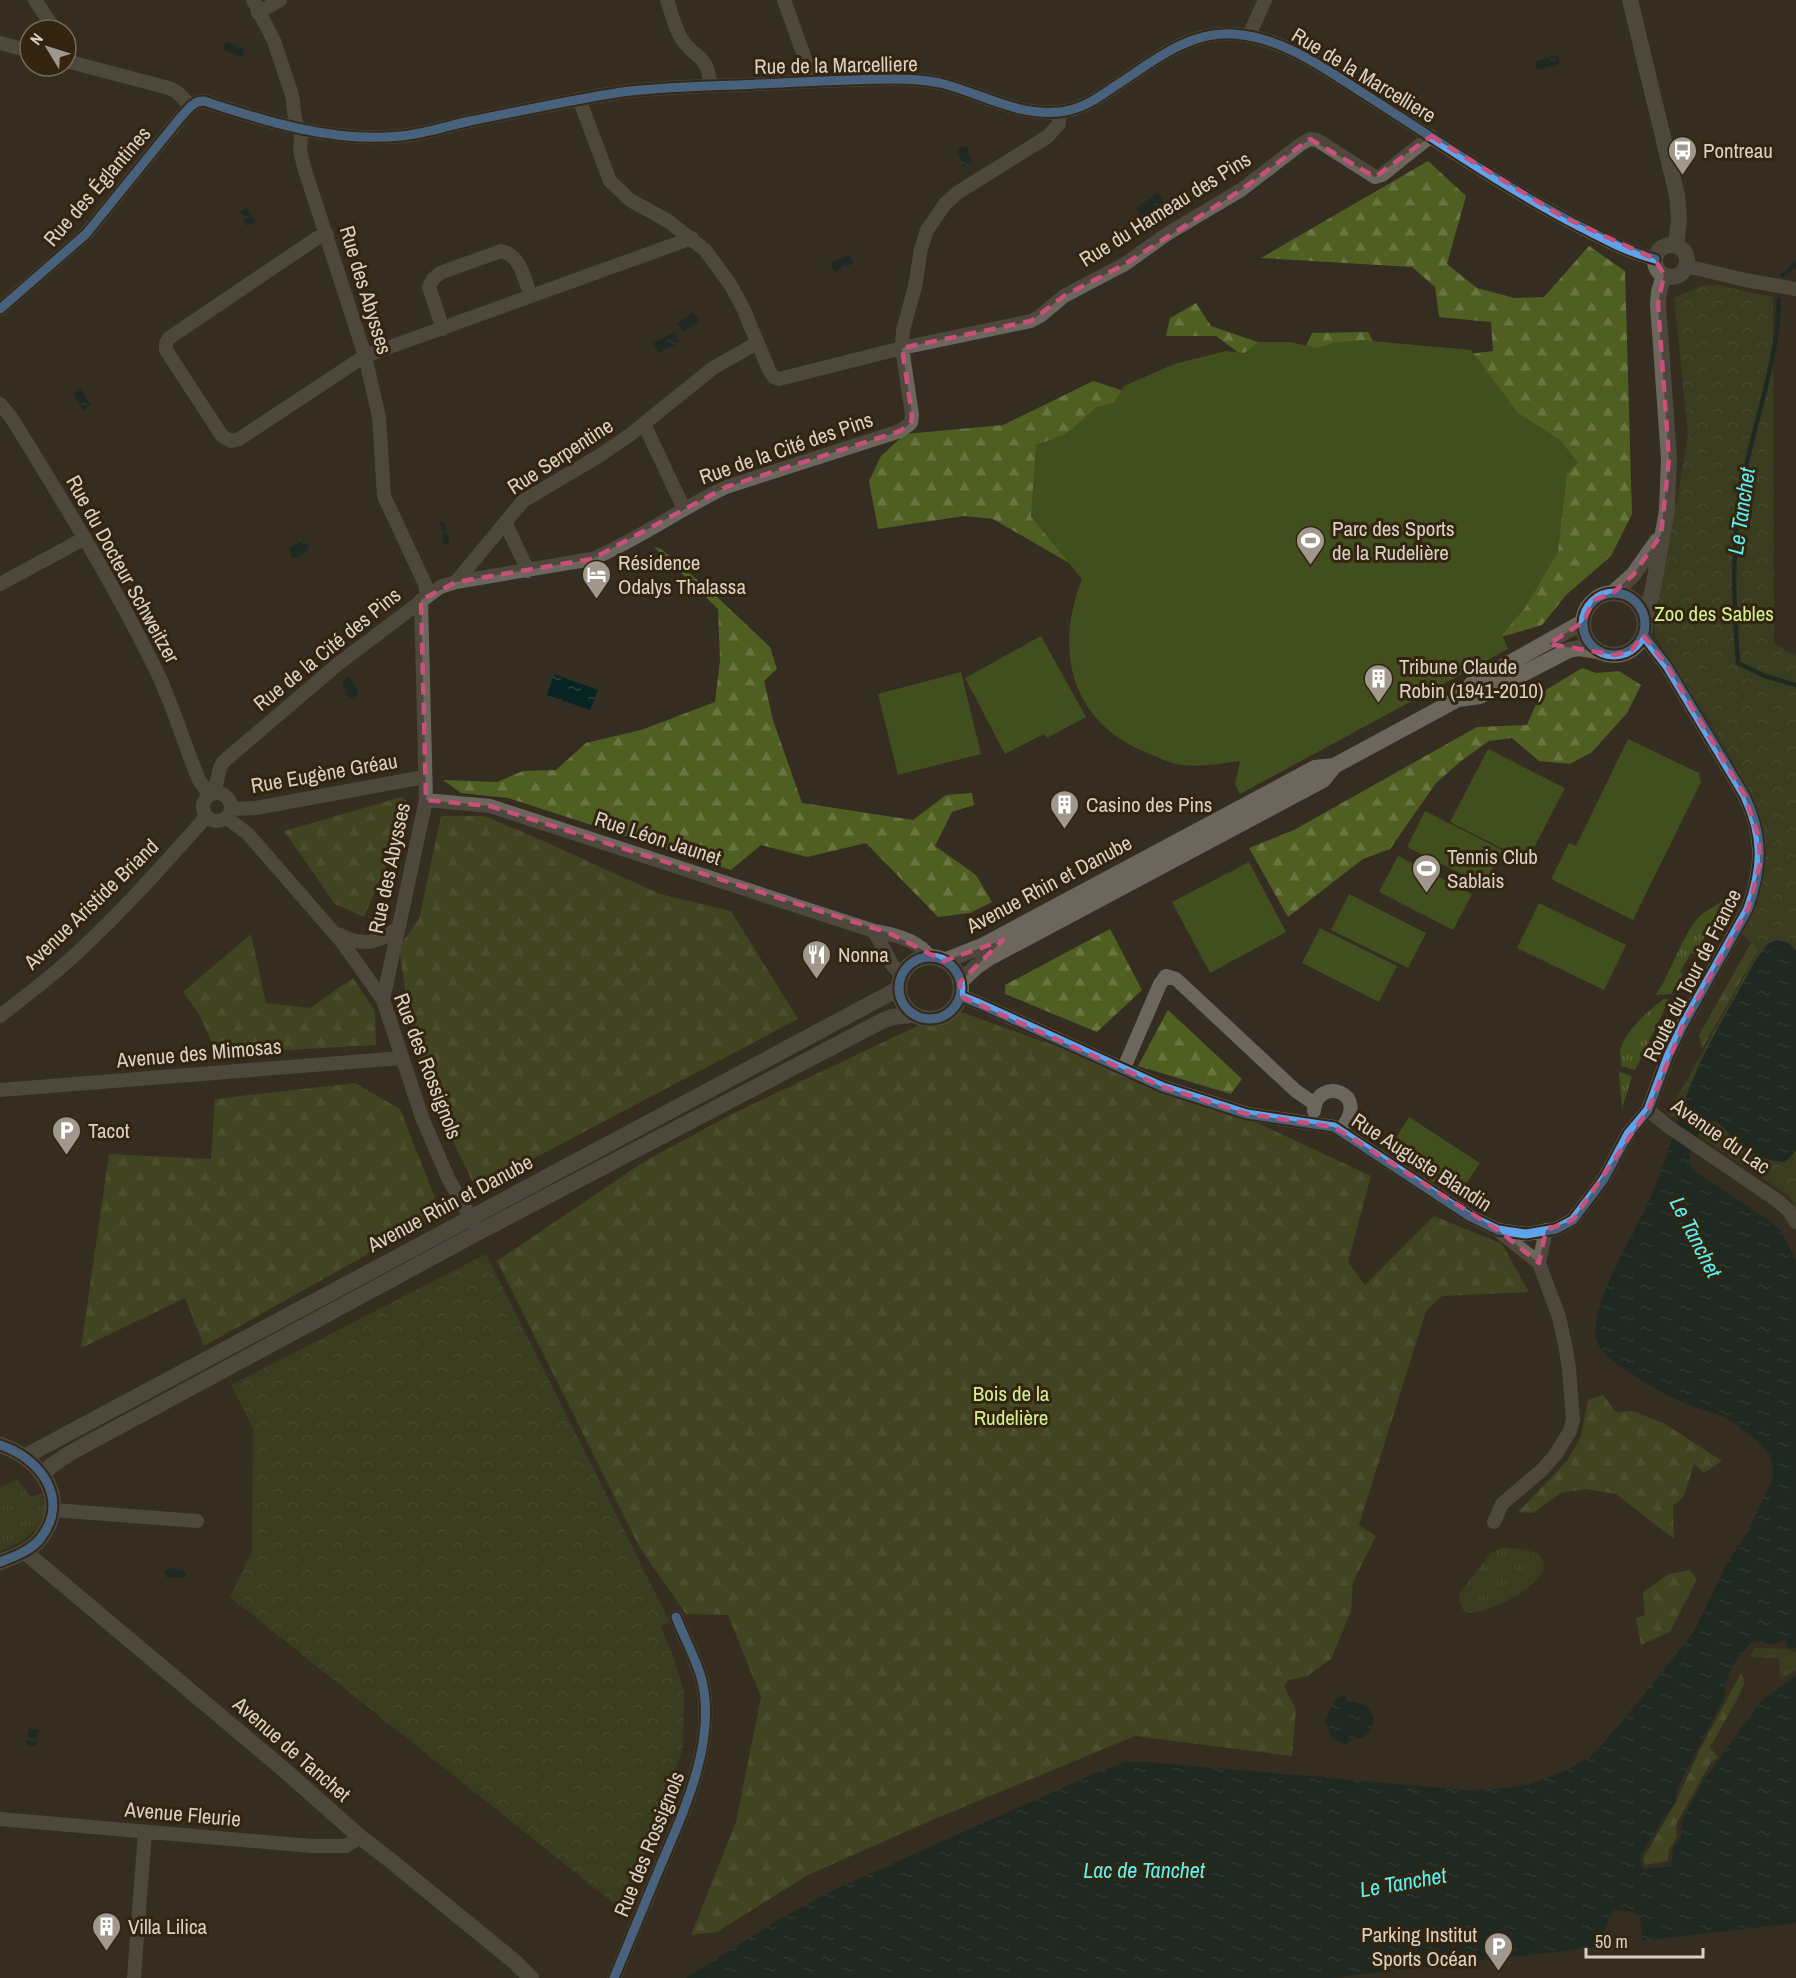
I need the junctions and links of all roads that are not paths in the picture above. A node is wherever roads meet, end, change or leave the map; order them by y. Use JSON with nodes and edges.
{"nodes":[{"id":1,"x":35,"y":0,"type":"edge"},
{"id":2,"x":253,"y":0,"type":"edge"},
{"id":3,"x":280,"y":0,"type":"edge"},
{"id":4,"x":667,"y":0,"type":"edge"},
{"id":5,"x":784,"y":0,"type":"edge"},
{"id":6,"x":1265,"y":0,"type":"edge"},
{"id":7,"x":1630,"y":0,"type":"edge"},
{"id":8,"x":258,"y":13,"type":"junction"},
{"id":9,"x":47,"y":18,"type":"edge"},
{"id":10,"x":1249,"y":35,"type":"junction"},
{"id":11,"x":0,"y":42,"type":"edge"},
{"id":12,"x":18,"y":47,"type":"edge"},
{"id":13,"x":78,"y":64,"type":"edge"},
{"id":14,"x":813,"y":81,"type":"junction"},
{"id":15,"x":710,"y":86,"type":"junction"},
{"id":16,"x":579,"y":99,"type":"junction"},
{"id":17,"x":191,"y":106,"type":"junction"},
{"id":18,"x":1059,"y":112,"type":"junction"},
{"id":19,"x":299,"y":128,"type":"junction"},
{"id":20,"x":1431,"y":136,"type":"junction"},
{"id":21,"x":327,"y":234,"type":"junction"},
{"id":22,"x":692,"y":238,"type":"junction"},
{"id":23,"x":1676,"y":246,"type":"junction"},
{"id":24,"x":1655,"y":259,"type":"junction"},
{"id":25,"x":1686,"y":266,"type":"junction"},
{"id":26,"x":1664,"y":276,"type":"junction"},
{"id":27,"x":1796,"y":289,"type":"edge"},
{"id":28,"x":531,"y":296,"type":"junction"},
{"id":29,"x":0,"y":309,"type":"edge"},
{"id":30,"x":443,"y":328,"type":"junction"},
{"id":31,"x":757,"y":343,"type":"junction"},
{"id":32,"x":902,"y":348,"type":"junction"},
{"id":33,"x":365,"y":356,"type":"junction"},
{"id":34,"x":0,"y":404,"type":"edge"},
{"id":35,"x":644,"y":424,"type":"junction"},
{"id":36,"x":684,"y":509,"type":"junction"},
{"id":37,"x":505,"y":522,"type":"junction"},
{"id":38,"x":1661,"y":535,"type":"junction"},
{"id":39,"x":85,"y":538,"type":"junction"},
{"id":40,"x":528,"y":571,"type":"junction"},
{"id":41,"x":456,"y":582,"type":"junction"},
{"id":42,"x":0,"y":584,"type":"edge"},
{"id":43,"x":1614,"y":592,"type":"junction"},
{"id":44,"x":424,"y":597,"type":"junction"},
{"id":45,"x":1645,"y":618,"type":"junction"},
{"id":46,"x":1582,"y":622,"type":"junction"},
{"id":47,"x":1644,"y":635,"type":"junction"},
{"id":48,"x":1598,"y":651,"type":"junction"},
{"id":49,"x":1458,"y":699,"type":"junction"},
{"id":50,"x":1334,"y":766,"type":"junction"},
{"id":51,"x":424,"y":777,"type":"junction"},
{"id":52,"x":212,"y":794,"type":"junction"},
{"id":53,"x":426,"y":800,"type":"junction"},
{"id":54,"x":229,"y":813,"type":"junction"},
{"id":55,"x":206,"y":817,"type":"junction"},
{"id":56,"x":399,"y":927,"type":"junction"},
{"id":57,"x":874,"y":931,"type":"junction"},
{"id":58,"x":333,"y":932,"type":"junction"},
{"id":59,"x":937,"y":959,"type":"junction"},
{"id":60,"x":900,"y":982,"type":"junction"},
{"id":61,"x":960,"y":989,"type":"junction"},
{"id":62,"x":383,"y":1000,"type":"junction"},
{"id":63,"x":912,"y":1015,"type":"junction"},
{"id":64,"x":0,"y":1016,"type":"edge"},
{"id":65,"x":402,"y":1058,"type":"junction"},
{"id":66,"x":1123,"y":1070,"type":"junction"},
{"id":67,"x":0,"y":1090,"type":"edge"},
{"id":68,"x":1315,"y":1104,"type":"junction"},
{"id":69,"x":1648,"y":1110,"type":"junction"},
{"id":70,"x":1319,"y":1125,"type":"junction"},
{"id":71,"x":1340,"y":1130,"type":"junction"},
{"id":72,"x":470,"y":1217,"type":"junction"},
{"id":73,"x":1796,"y":1222,"type":"edge"},
{"id":74,"x":1498,"y":1230,"type":"junction"},
{"id":75,"x":1546,"y":1230,"type":"junction"},
{"id":76,"x":479,"y":1232,"type":"junction"},
{"id":77,"x":1539,"y":1263,"type":"junction"},
{"id":78,"x":0,"y":1445,"type":"edge"},
{"id":79,"x":24,"y":1457,"type":"junction"},
{"id":80,"x":43,"y":1474,"type":"junction"},
{"id":81,"x":53,"y":1510,"type":"junction"},
{"id":82,"x":197,"y":1521,"type":"dead end"},
{"id":83,"x":1494,"y":1521,"type":"dead end"},
{"id":84,"x":25,"y":1552,"type":"junction"},
{"id":85,"x":0,"y":1562,"type":"edge"},
{"id":86,"x":676,"y":1617,"type":"dead end"},
{"id":87,"x":0,"y":1819,"type":"edge"},
{"id":88,"x":145,"y":1832,"type":"junction"},
{"id":89,"x":360,"y":1837,"type":"junction"},
{"id":90,"x":134,"y":1978,"type":"edge"},
{"id":91,"x":531,"y":1978,"type":"edge"},
{"id":92,"x":614,"y":1978,"type":"edge"}],
"edges":[{"from":1,"to":9,"type":"street"},
{"from":2,"to":8,"type":"street","name":"Rue des Abysses"},
{"from":3,"to":8,"type":"street"},
{"from":4,"to":15,"type":"street"},
{"from":5,"to":14,"type":"street"},
{"from":6,"to":10,"type":"street"},
{"from":7,"to":23,"type":"street"},
{"from":8,"to":19,"type":"street","name":"Rue des Abysses"},
{"from":10,"to":18,"type":"street","name":"Rue de la Marcelliere"},
{"from":10,"to":20,"type":"street","name":"Rue de la Marcelliere"},
{"from":11,"to":12,"type":"street"},
{"from":13,"to":17,"type":"street"},
{"from":14,"to":15,"type":"street","name":"Rue de la Marcelliere"},
{"from":14,"to":18,"type":"street","name":"Rue de la Marcelliere"},
{"from":15,"to":16,"type":"street","name":"Rue de la Marcelliere"},
{"from":16,"to":19,"type":"street","name":"Rue de la Marcelliere"},
{"from":16,"to":22,"type":"street"},
{"from":17,"to":19,"type":"street","name":"Rue de la Marcelliere"},
{"from":17,"to":29,"type":"street","name":"Rue des Églantines"},
{"from":18,"to":32,"type":"street","name":"Rue de la Cité des Pins"},
{"from":19,"to":21,"type":"street","name":"Rue des Abysses"},
{"from":20,"to":24,"type":"street","name":"Rue de la Marcelliere"},
{"from":20,"to":32,"type":"street","name":"Rue du Hameau des Pins"},
{"from":21,"to":33,"type":"street","name":"Rue des Abysses"},
{"from":21,"to":33,"type":"street"},
{"from":22,"to":28,"type":"street"},
{"from":22,"to":31,"type":"street"},
{"from":23,"to":24,"type":"street"},
{"from":23,"to":25,"type":"street"},
{"from":24,"to":26,"type":"street"},
{"from":25,"to":26,"type":"street"},
{"from":25,"to":27,"type":"street"},
{"from":26,"to":38,"type":"street"},
{"from":28,"to":30,"type":"street"},
{"from":28,"to":30,"type":"street"},
{"from":30,"to":33,"type":"street"},
{"from":31,"to":32,"type":"street"},
{"from":31,"to":35,"type":"street","name":"Rue Serpentine"},
{"from":32,"to":36,"type":"street","name":"Rue de la Cité des Pins"},
{"from":33,"to":44,"type":"street","name":"Rue des Abysses"},
{"from":34,"to":39,"type":"street","name":"Rue du Docteur Schweitzer"},
{"from":35,"to":36,"type":"street","name":"Rue Serpentine"},
{"from":35,"to":37,"type":"street","name":"Rue Serpentine"},
{"from":36,"to":40,"type":"street","name":"Rue de la Cité des Pins"},
{"from":37,"to":40,"type":"street"},
{"from":37,"to":41,"type":"street","name":"Rue Serpentine"},
{"from":38,"to":43,"type":"street"},
{"from":38,"to":45,"type":"street"},
{"from":39,"to":42,"type":"street"},
{"from":39,"to":52,"type":"street","name":"Rue du Docteur Schweitzer"},
{"from":40,"to":41,"type":"street","name":"Rue de la Cité des Pins"},
{"from":41,"to":44,"type":"street","name":"Rue de la Cité des Pins"},
{"from":43,"to":45,"type":"street"},
{"from":43,"to":46,"type":"street"},
{"from":44,"to":51,"type":"street","name":"Rue des Abysses"},
{"from":44,"to":52,"type":"street","name":"Rue de la Cité des Pins"},
{"from":45,"to":47,"type":"street"},
{"from":46,"to":48,"type":"street"},
{"from":46,"to":49,"type":"street","name":"Avenue Rhin et Danube"},
{"from":47,"to":48,"type":"street"},
{"from":47,"to":69,"type":"street","name":"Route du Tour de France"},
{"from":48,"to":49,"type":"street","name":"Avenue Rhin et Danube"},
{"from":49,"to":50,"type":"street","name":"Avenue Rhin et Danube"},
{"from":50,"to":59,"type":"street","name":"Avenue Rhin et Danube"},
{"from":50,"to":61,"type":"street","name":"Avenue Rhin et Danube"},
{"from":51,"to":53,"type":"street","name":"Rue des Abysses"},
{"from":51,"to":54,"type":"street","name":"Rue Eugène Gréau"},
{"from":52,"to":54,"type":"street"},
{"from":52,"to":55,"type":"street"},
{"from":53,"to":56,"type":"street","name":"Rue des Abysses"},
{"from":53,"to":57,"type":"street","name":"Rue Léon Jaunet"},
{"from":54,"to":55,"type":"street"},
{"from":54,"to":58,"type":"street","name":"Rue des Rossignols"},
{"from":55,"to":64,"type":"street","name":"Avenue Aristide Briand"},
{"from":56,"to":58,"type":"street"},
{"from":56,"to":62,"type":"street","name":"Rue des Abysses"},
{"from":57,"to":59,"type":"street","name":"Rue Léon Jaunet"},
{"from":57,"to":60,"type":"street"},
{"from":58,"to":62,"type":"street","name":"Rue des Rossignols"},
{"from":59,"to":60,"type":"street"},
{"from":59,"to":61,"type":"street"},
{"from":60,"to":63,"type":"street"},
{"from":60,"to":72,"type":"street","name":"Avenue Rhin et Danube"},
{"from":61,"to":63,"type":"street"},
{"from":61,"to":66,"type":"street","name":"Rue Auguste Blandin"},
{"from":62,"to":65,"type":"street","name":"Rue des Rossignols"},
{"from":63,"to":76,"type":"street","name":"Avenue Rhin et Danube"},
{"from":65,"to":67,"type":"street","name":"Avenue des Mimosas"},
{"from":65,"to":72,"type":"street","name":"Rue des Rossignols"},
{"from":66,"to":68,"type":"street"},
{"from":66,"to":70,"type":"street","name":"Rue Auguste Blandin"},
{"from":68,"to":70,"type":"street"},
{"from":68,"to":71,"type":"street"},
{"from":69,"to":73,"type":"street","name":"Avenue du Lac"},
{"from":69,"to":75,"type":"street","name":"Rue Auguste Blandin"},
{"from":70,"to":71,"type":"street","name":"Rue Auguste Blandin"},
{"from":71,"to":74,"type":"street","name":"Rue Auguste Blandin"},
{"from":72,"to":76,"type":"street","name":"Rue des Rossignols"},
{"from":72,"to":79,"type":"street","name":"Avenue Rhin et Danube"},
{"from":74,"to":75,"type":"street","name":"Rue Auguste Blandin"},
{"from":74,"to":77,"type":"street"},
{"from":75,"to":77,"type":"street"},
{"from":76,"to":80,"type":"street","name":"Avenue Rhin et Danube"},
{"from":77,"to":83,"type":"street"},
{"from":78,"to":79,"type":"street"},
{"from":79,"to":80,"type":"street"},
{"from":80,"to":81,"type":"street"},
{"from":81,"to":82,"type":"street"},
{"from":81,"to":84,"type":"street"},
{"from":84,"to":85,"type":"street"},
{"from":84,"to":89,"type":"street","name":"Avenue de Tanchet"},
{"from":86,"to":92,"type":"street","name":"Rue des Rossignols"},
{"from":87,"to":88,"type":"street","name":"Avenue Fleurie"},
{"from":88,"to":89,"type":"street","name":"Avenue Fleurie"},
{"from":88,"to":90,"type":"street"},
{"from":89,"to":91,"type":"street","name":"Avenue de Tanchet"}]}
